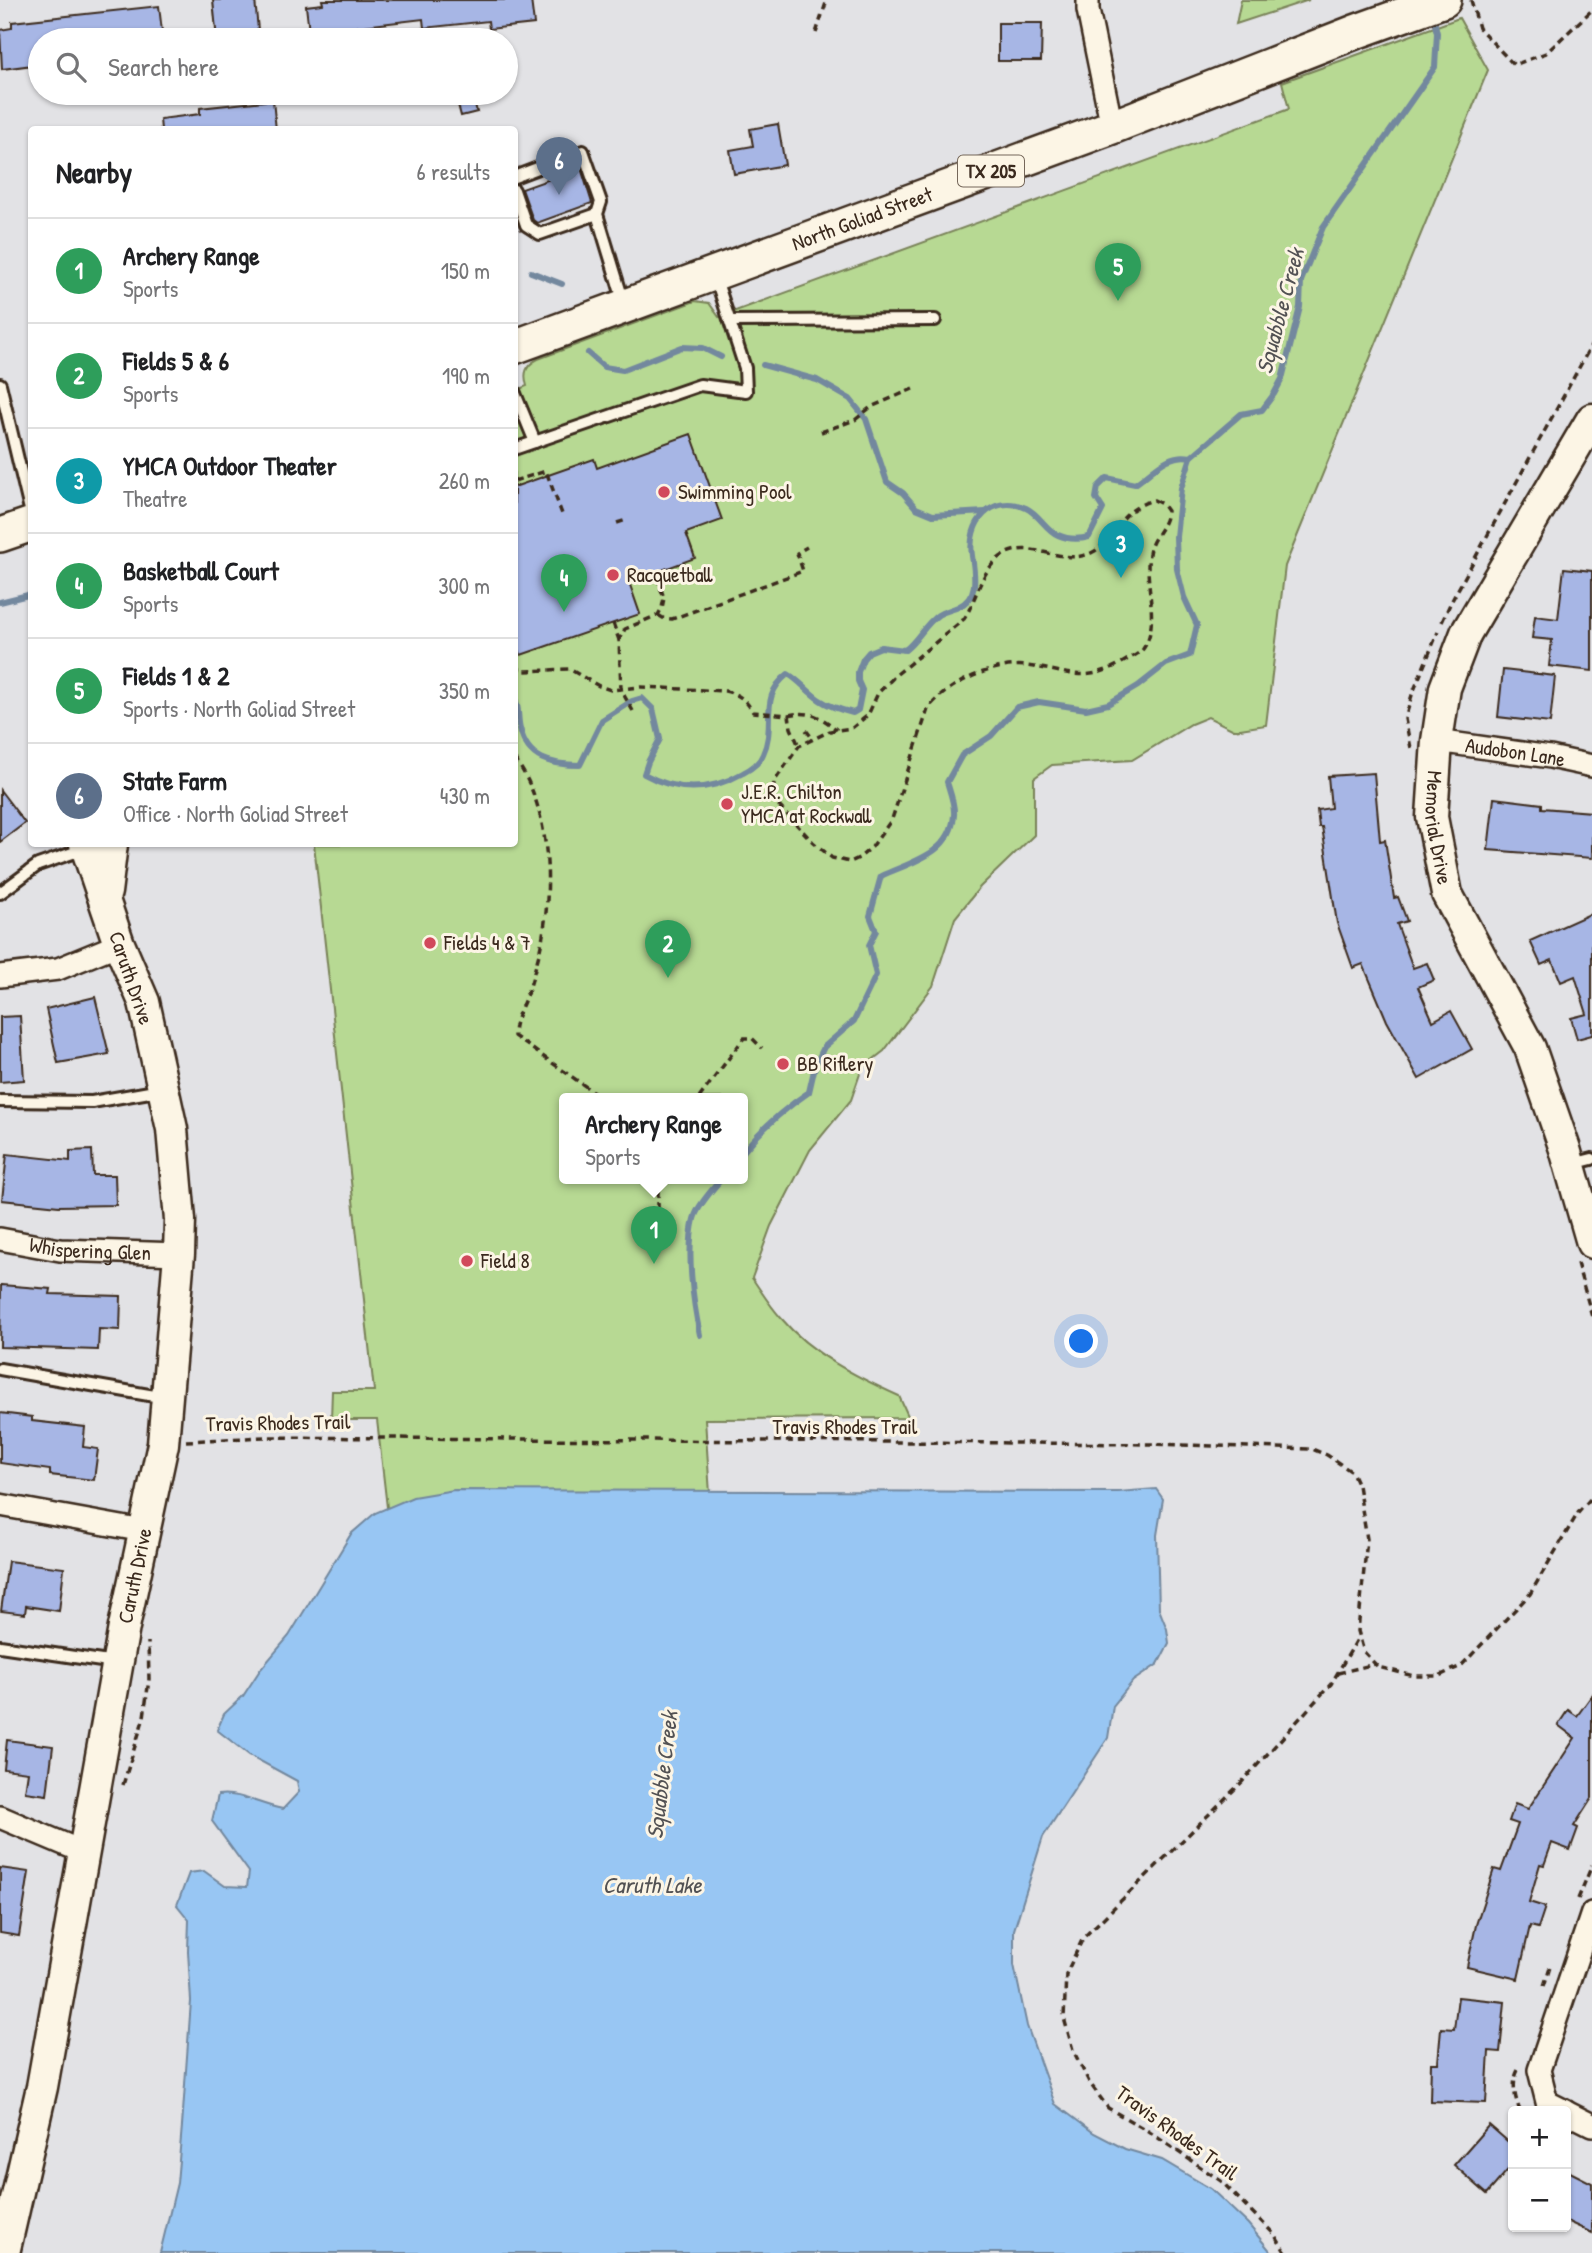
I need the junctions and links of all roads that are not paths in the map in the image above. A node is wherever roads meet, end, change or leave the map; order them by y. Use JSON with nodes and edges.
{"nodes":[{"id":1,"x":1088,"y":0,"type":"edge"},
{"id":2,"x":1444,"y":0,"type":"edge"},
{"id":3,"x":1112,"y":127,"type":"junction"},
{"id":4,"x":518,"y":175,"type":"edge"},
{"id":5,"x":518,"y":202,"type":"edge"},
{"id":6,"x":597,"y":214,"type":"junction"},
{"id":7,"x":714,"y":274,"type":"junction"},
{"id":8,"x":625,"y":306,"type":"junction"},
{"id":9,"x":935,"y":320,"type":"dead end"},
{"id":10,"x":730,"y":321,"type":"junction"},
{"id":11,"x":518,"y":346,"type":"edge"},
{"id":12,"x":0,"y":384,"type":"edge"},
{"id":13,"x":518,"y":401,"type":"edge"},
{"id":14,"x":1592,"y":419,"type":"edge"},
{"id":15,"x":535,"y":442,"type":"junction"},
{"id":16,"x":518,"y":448,"type":"edge"},
{"id":17,"x":28,"y":501,"type":"edge"},
{"id":18,"x":28,"y":525,"type":"edge"},
{"id":19,"x":0,"y":535,"type":"edge"},
{"id":20,"x":1424,"y":745,"type":"junction"},
{"id":21,"x":1592,"y":766,"type":"edge"},
{"id":22,"x":89,"y":847,"type":"edge"},
{"id":23,"x":95,"y":847,"type":"edge"},
{"id":24,"x":0,"y":893,"type":"edge"},
{"id":25,"x":120,"y":944,"type":"junction"},
{"id":26,"x":0,"y":976,"type":"edge"},
{"id":27,"x":163,"y":1090,"type":"junction"},
{"id":28,"x":0,"y":1101,"type":"edge"},
{"id":29,"x":1581,"y":1162,"type":"edge"},
{"id":30,"x":0,"y":1240,"type":"edge"},
{"id":31,"x":1584,"y":1253,"type":"edge"},
{"id":32,"x":179,"y":1254,"type":"junction"},
{"id":33,"x":0,"y":1369,"type":"edge"},
{"id":34,"x":166,"y":1398,"type":"junction"},
{"id":35,"x":0,"y":1505,"type":"edge"},
{"id":36,"x":144,"y":1531,"type":"junction"},
{"id":37,"x":0,"y":1646,"type":"edge"},
{"id":38,"x":118,"y":1664,"type":"junction"},
{"id":39,"x":0,"y":1818,"type":"edge"},
{"id":40,"x":83,"y":1852,"type":"junction"},
{"id":41,"x":1592,"y":1913,"type":"edge"},
{"id":42,"x":1554,"y":2106,"type":"edge"},
{"id":43,"x":1571,"y":2115,"type":"edge"},
{"id":44,"x":1592,"y":2125,"type":"edge"},
{"id":45,"x":4,"y":2253,"type":"edge"}],
"edges":[{"from":1,"to":3,"type":"street"},
{"from":2,"to":3,"type":"main road","name":"North Goliad Street","number":"TX 205"},
{"from":3,"to":7,"type":"main road","name":"North Goliad Street","number":"TX 205"},
{"from":4,"to":6,"type":"lane"},
{"from":5,"to":6,"type":"lane"},
{"from":6,"to":8,"type":"lane"},
{"from":7,"to":8,"type":"main road","name":"North Goliad Street","number":"TX 205"},
{"from":7,"to":10,"type":"lane"},
{"from":8,"to":11,"type":"main road","name":"North Goliad Street","number":"TX 205"},
{"from":9,"to":10,"type":"lane"},
{"from":10,"to":15,"type":"lane"},
{"from":12,"to":17,"type":"lane"},
{"from":13,"to":15,"type":"lane"},
{"from":14,"to":20,"type":"street","name":"Memorial Drive"},
{"from":15,"to":16,"type":"lane"},
{"from":18,"to":19,"type":"main road"},
{"from":20,"to":21,"type":"street","name":"Audobon Lane"},
{"from":20,"to":29,"type":"street","name":"Memorial Drive"},
{"from":22,"to":24,"type":"lane"},
{"from":23,"to":25,"type":"street","name":"Caruth Drive"},
{"from":25,"to":26,"type":"street"},
{"from":25,"to":27,"type":"street","name":"Caruth Drive"},
{"from":27,"to":28,"type":"lane"},
{"from":27,"to":32,"type":"street","name":"Caruth Drive"},
{"from":29,"to":31,"type":"street","name":"Memorial Drive"},
{"from":30,"to":32,"type":"street","name":"Whispering Glen"},
{"from":32,"to":34,"type":"street","name":"Caruth Drive"},
{"from":33,"to":34,"type":"lane"},
{"from":34,"to":36,"type":"street","name":"Caruth Drive"},
{"from":35,"to":36,"type":"street"},
{"from":36,"to":38,"type":"street","name":"Caruth Drive"},
{"from":37,"to":38,"type":"lane"},
{"from":38,"to":40,"type":"street","name":"Caruth Drive"},
{"from":39,"to":40,"type":"street"},
{"from":40,"to":45,"type":"street","name":"Caruth Drive"},
{"from":41,"to":42,"type":"street"},
{"from":43,"to":44,"type":"street"}]}
